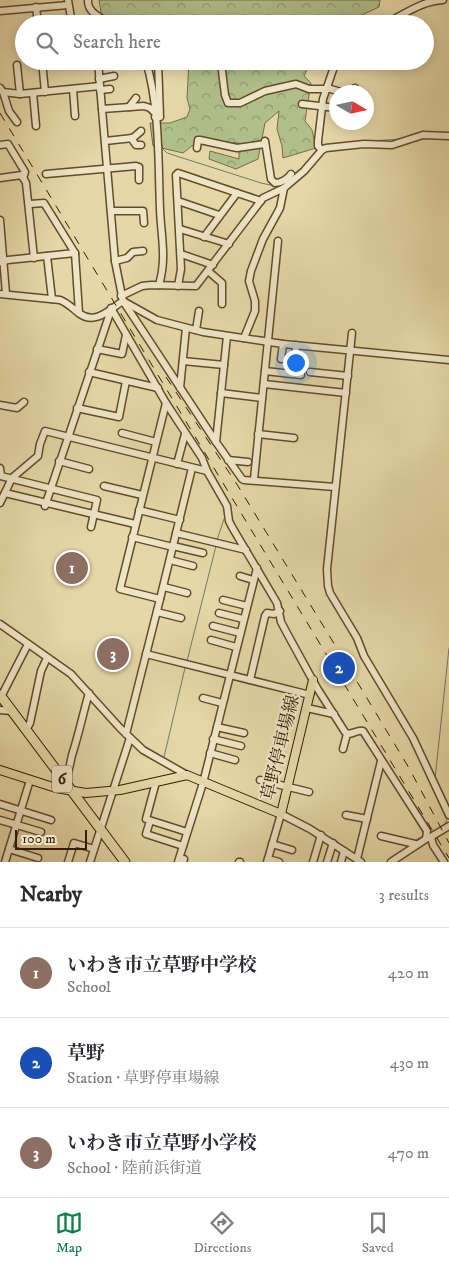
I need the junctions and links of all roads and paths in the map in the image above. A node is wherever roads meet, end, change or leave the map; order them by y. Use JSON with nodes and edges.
{"nodes":[{"id":1,"x":88,"y":0,"type":"edge"},
{"id":2,"x":444,"y":0,"type":"edge"},
{"id":3,"x":449,"y":0,"type":"edge"},
{"id":4,"x":68,"y":2,"type":"edge"},
{"id":5,"x":36,"y":7,"type":"junction"},
{"id":6,"x":0,"y":11,"type":"edge"},
{"id":7,"x":37,"y":15,"type":"edge"},
{"id":8,"x":70,"y":15,"type":"edge"},
{"id":9,"x":98,"y":15,"type":"edge"},
{"id":10,"x":402,"y":15,"type":"edge"},
{"id":11,"x":18,"y":70,"type":"edge"},
{"id":12,"x":43,"y":70,"type":"edge"},
{"id":13,"x":99,"y":70,"type":"edge"},
{"id":14,"x":148,"y":70,"type":"edge"},
{"id":15,"x":158,"y":70,"type":"edge"},
{"id":16,"x":222,"y":70,"type":"edge"},
{"id":17,"x":333,"y":70,"type":"edge"},
{"id":18,"x":114,"y":76,"type":"dead end"},
{"id":19,"x":100,"y":85,"type":"junction"},
{"id":20,"x":327,"y":88,"type":"junction"},
{"id":21,"x":73,"y":89,"type":"junction"},
{"id":22,"x":110,"y":89,"type":"dead end"},
{"id":23,"x":2,"y":90,"type":"edge"},
{"id":24,"x":45,"y":92,"type":"junction"},
{"id":25,"x":33,"y":93,"type":"junction"},
{"id":26,"x":20,"y":94,"type":"junction"},
{"id":27,"x":136,"y":98,"type":"dead end"},
{"id":28,"x":302,"y":104,"type":"dead end"},
{"id":29,"x":129,"y":107,"type":"junction"},
{"id":30,"x":322,"y":107,"type":"junction"},
{"id":31,"x":329,"y":108,"type":"edge"},
{"id":32,"x":102,"y":109,"type":"junction"},
{"id":33,"x":155,"y":115,"type":"junction"},
{"id":34,"x":75,"y":116,"type":"dead end"},
{"id":35,"x":17,"y":122,"type":"dead end"},
{"id":36,"x":36,"y":126,"type":"dead end"},
{"id":37,"x":141,"y":131,"type":"dead end"},
{"id":38,"x":449,"y":136,"type":"edge"},
{"id":39,"x":131,"y":138,"type":"junction"},
{"id":40,"x":105,"y":141,"type":"junction"},
{"id":41,"x":0,"y":145,"type":"edge"},
{"id":42,"x":141,"y":145,"type":"dead end"},
{"id":43,"x":197,"y":148,"type":"dead end"},
{"id":44,"x":321,"y":149,"type":"junction"},
{"id":45,"x":107,"y":168,"type":"junction"},
{"id":46,"x":46,"y":174,"type":"dead end"},
{"id":47,"x":291,"y":174,"type":"dead end"},
{"id":48,"x":0,"y":178,"type":"edge"},
{"id":49,"x":23,"y":178,"type":"junction"},
{"id":50,"x":139,"y":180,"type":"dead end"},
{"id":51,"x":276,"y":183,"type":"junction"},
{"id":52,"x":281,"y":189,"type":"junction"},
{"id":53,"x":236,"y":193,"type":"junction"},
{"id":54,"x":178,"y":201,"type":"junction"},
{"id":55,"x":261,"y":201,"type":"junction"},
{"id":56,"x":30,"y":204,"type":"junction"},
{"id":57,"x":111,"y":211,"type":"junction"},
{"id":58,"x":219,"y":215,"type":"junction"},
{"id":59,"x":0,"y":220,"type":"edge"},
{"id":60,"x":144,"y":223,"type":"dead end"},
{"id":61,"x":180,"y":229,"type":"junction"},
{"id":62,"x":204,"y":236,"type":"junction"},
{"id":63,"x":278,"y":241,"type":"dead end"},
{"id":64,"x":229,"y":244,"type":"junction"},
{"id":65,"x":143,"y":251,"type":"dead end"},
{"id":66,"x":75,"y":253,"type":"junction"},
{"id":67,"x":181,"y":254,"type":"junction"},
{"id":68,"x":47,"y":256,"type":"junction"},
{"id":69,"x":34,"y":258,"type":"junction"},
{"id":70,"x":115,"y":261,"type":"junction"},
{"id":71,"x":2,"y":262,"type":"edge"},
{"id":72,"x":213,"y":264,"type":"junction"},
{"id":73,"x":208,"y":271,"type":"junction"},
{"id":74,"x":159,"y":285,"type":"junction"},
{"id":75,"x":178,"y":286,"type":"junction"},
{"id":76,"x":3,"y":294,"type":"edge"},
{"id":77,"x":52,"y":298,"type":"junction"},
{"id":78,"x":122,"y":298,"type":"junction"},
{"id":79,"x":222,"y":304,"type":"dead end"},
{"id":80,"x":111,"y":308,"type":"junction"},
{"id":81,"x":199,"y":311,"type":"dead end"},
{"id":82,"x":79,"y":313,"type":"junction"},
{"id":83,"x":186,"y":328,"type":"junction"},
{"id":84,"x":196,"y":330,"type":"junction"},
{"id":85,"x":352,"y":333,"type":"dead end"},
{"id":86,"x":126,"y":335,"type":"junction"},
{"id":87,"x":227,"y":336,"type":"junction"},
{"id":88,"x":244,"y":338,"type":"junction"},
{"id":89,"x":268,"y":341,"type":"junction"},
{"id":90,"x":283,"y":344,"type":"junction"},
{"id":91,"x":296,"y":345,"type":"junction"},
{"id":92,"x":97,"y":349,"type":"junction"},
{"id":93,"x":349,"y":350,"type":"junction"},
{"id":94,"x":281,"y":360,"type":"dead end"},
{"id":95,"x":295,"y":360,"type":"dead end"},
{"id":96,"x":449,"y":360,"type":"edge"},
{"id":97,"x":183,"y":361,"type":"junction"},
{"id":98,"x":224,"y":365,"type":"junction"},
{"id":99,"x":265,"y":371,"type":"junction"},
{"id":100,"x":90,"y":372,"type":"junction"},
{"id":101,"x":310,"y":372,"type":"dead end"},
{"id":102,"x":300,"y":375,"type":"dead end"},
{"id":103,"x":348,"y":376,"type":"junction"},
{"id":104,"x":126,"y":381,"type":"junction"},
{"id":105,"x":264,"y":384,"type":"junction"},
{"id":106,"x":158,"y":388,"type":"junction"},
{"id":107,"x":180,"y":388,"type":"junction"},
{"id":108,"x":221,"y":393,"type":"junction"},
{"id":109,"x":346,"y":393,"type":"junction"},
{"id":110,"x":262,"y":398,"type":"junction"},
{"id":111,"x":24,"y":402,"type":"dead end"},
{"id":112,"x":166,"y":403,"type":"junction"},
{"id":113,"x":0,"y":405,"type":"edge"},
{"id":114,"x":77,"y":408,"type":"junction"},
{"id":115,"x":122,"y":433,"type":"dead end"},
{"id":116,"x":185,"y":434,"type":"junction"},
{"id":117,"x":258,"y":434,"type":"junction"},
{"id":118,"x":67,"y":437,"type":"junction"},
{"id":119,"x":294,"y":438,"type":"dead end"},
{"id":120,"x":156,"y":442,"type":"junction"},
{"id":121,"x":216,"y":442,"type":"junction"},
{"id":122,"x":152,"y":458,"type":"junction"},
{"id":123,"x":228,"y":460,"type":"junction"},
{"id":124,"x":59,"y":461,"type":"junction"},
{"id":125,"x":248,"y":462,"type":"dead end"},
{"id":126,"x":177,"y":464,"type":"junction"},
{"id":127,"x":0,"y":468,"type":"edge"},
{"id":128,"x":192,"y":468,"type":"junction"},
{"id":129,"x":89,"y":469,"type":"dead end"},
{"id":130,"x":207,"y":471,"type":"junction"},
{"id":131,"x":12,"y":478,"type":"junction"},
{"id":132,"x":254,"y":479,"type":"junction"},
{"id":133,"x":104,"y":486,"type":"dead end"},
{"id":134,"x":335,"y":487,"type":"junction"},
{"id":135,"x":50,"y":488,"type":"junction"},
{"id":136,"x":5,"y":492,"type":"junction"},
{"id":137,"x":142,"y":495,"type":"junction"},
{"id":138,"x":0,"y":503,"type":"edge"},
{"id":139,"x":45,"y":504,"type":"junction"},
{"id":140,"x":139,"y":510,"type":"junction"},
{"id":141,"x":94,"y":514,"type":"junction"},
{"id":142,"x":180,"y":520,"type":"junction"},
{"id":143,"x":135,"y":524,"type":"junction"},
{"id":144,"x":91,"y":527,"type":"dead end"},
{"id":145,"x":176,"y":533,"type":"junction"},
{"id":146,"x":132,"y":537,"type":"junction"},
{"id":147,"x":173,"y":546,"type":"junction"},
{"id":148,"x":246,"y":550,"type":"junction"},
{"id":149,"x":203,"y":553,"type":"dead end"},
{"id":150,"x":170,"y":560,"type":"junction"},
{"id":151,"x":193,"y":566,"type":"dead end"},
{"id":152,"x":257,"y":568,"type":"junction"},
{"id":153,"x":240,"y":576,"type":"dead end"},
{"id":154,"x":253,"y":580,"type":"junction"},
{"id":155,"x":164,"y":586,"type":"junction"},
{"id":156,"x":188,"y":593,"type":"dead end"},
{"id":157,"x":160,"y":599,"type":"junction"},
{"id":158,"x":222,"y":600,"type":"dead end"},
{"id":159,"x":247,"y":606,"type":"junction"},
{"id":160,"x":280,"y":611,"type":"junction"},
{"id":161,"x":157,"y":612,"type":"junction"},
{"id":162,"x":219,"y":613,"type":"dead end"},
{"id":163,"x":182,"y":618,"type":"dead end"},
{"id":164,"x":243,"y":619,"type":"junction"},
{"id":165,"x":0,"y":624,"type":"edge"},
{"id":166,"x":213,"y":626,"type":"dead end"},
{"id":167,"x":240,"y":633,"type":"junction"},
{"id":168,"x":211,"y":640,"type":"dead end"},
{"id":169,"x":28,"y":644,"type":"junction"},
{"id":170,"x":236,"y":647,"type":"junction"},
{"id":171,"x":146,"y":654,"type":"junction"},
{"id":172,"x":47,"y":658,"type":"junction"},
{"id":173,"x":230,"y":675,"type":"junction"},
{"id":174,"x":250,"y":680,"type":"junction"},
{"id":175,"x":313,"y":680,"type":"junction"},
{"id":176,"x":89,"y":693,"type":"junction"},
{"id":177,"x":310,"y":695,"type":"junction"},
{"id":178,"x":1,"y":696,"type":"edge"},
{"id":179,"x":203,"y":698,"type":"dead end"},
{"id":180,"x":222,"y":703,"type":"junction"},
{"id":181,"x":307,"y":708,"type":"junction"},
{"id":182,"x":0,"y":710,"type":"edge"},
{"id":183,"x":12,"y":711,"type":"junction"},
{"id":184,"x":334,"y":714,"type":"junction"},
{"id":185,"x":217,"y":726,"type":"junction"},
{"id":186,"x":26,"y":730,"type":"junction"},
{"id":187,"x":244,"y":734,"type":"dead end"},
{"id":188,"x":347,"y":734,"type":"junction"},
{"id":189,"x":128,"y":736,"type":"junction"},
{"id":190,"x":213,"y":739,"type":"junction"},
{"id":191,"x":240,"y":746,"type":"dead end"},
{"id":192,"x":343,"y":749,"type":"dead end"},
{"id":193,"x":210,"y":754,"type":"junction"},
{"id":194,"x":235,"y":760,"type":"dead end"},
{"id":195,"x":382,"y":761,"type":"junction"},
{"id":196,"x":0,"y":770,"type":"edge"},
{"id":197,"x":187,"y":775,"type":"junction"},
{"id":198,"x":30,"y":780,"type":"junction"},
{"id":199,"x":260,"y":780,"type":"dead end"},
{"id":200,"x":64,"y":781,"type":"junction"},
{"id":201,"x":156,"y":782,"type":"junction"},
{"id":202,"x":202,"y":783,"type":"junction"},
{"id":203,"x":287,"y":787,"type":"junction"},
{"id":204,"x":71,"y":791,"type":"junction"},
{"id":205,"x":112,"y":792,"type":"junction"},
{"id":206,"x":309,"y":792,"type":"dead end"},
{"id":207,"x":0,"y":804,"type":"edge"},
{"id":208,"x":20,"y":810,"type":"junction"},
{"id":209,"x":281,"y":814,"type":"junction"},
{"id":210,"x":346,"y":815,"type":"dead end"},
{"id":211,"x":449,"y":815,"type":"edge"},
{"id":212,"x":367,"y":819,"type":"junction"},
{"id":213,"x":0,"y":820,"type":"edge"},
{"id":214,"x":50,"y":820,"type":"dead end"},
{"id":215,"x":150,"y":821,"type":"junction"},
{"id":216,"x":16,"y":825,"type":"junction"},
{"id":217,"x":449,"y":826,"type":"edge"},
{"id":218,"x":101,"y":830,"type":"junction"},
{"id":219,"x":41,"y":832,"type":"dead end"},
{"id":220,"x":187,"y":832,"type":"junction"},
{"id":221,"x":321,"y":836,"type":"junction"},
{"id":222,"x":381,"y":836,"type":"dead end"},
{"id":223,"x":428,"y":838,"type":"junction"},
{"id":224,"x":333,"y":843,"type":"junction"},
{"id":225,"x":272,"y":844,"type":"junction"},
{"id":226,"x":415,"y":844,"type":"junction"},
{"id":227,"x":183,"y":846,"type":"junction"},
{"id":228,"x":94,"y":849,"type":"junction"},
{"id":229,"x":9,"y":850,"type":"junction"},
{"id":230,"x":292,"y":850,"type":"dead end"},
{"id":231,"x":344,"y":851,"type":"junction"},
{"id":232,"x":38,"y":858,"type":"dead end"},
{"id":233,"x":267,"y":860,"type":"edge"},
{"id":234,"x":182,"y":861,"type":"edge"},
{"id":235,"x":359,"y":861,"type":"edge"},
{"id":236,"x":5,"y":862,"type":"edge"},
{"id":237,"x":68,"y":862,"type":"edge"},
{"id":238,"x":90,"y":862,"type":"edge"},
{"id":239,"x":125,"y":862,"type":"edge"},
{"id":240,"x":279,"y":862,"type":"edge"},
{"id":241,"x":313,"y":862,"type":"edge"},
{"id":242,"x":327,"y":862,"type":"edge"},
{"id":243,"x":341,"y":862,"type":"edge"},
{"id":244,"x":391,"y":862,"type":"edge"},
{"id":245,"x":444,"y":862,"type":"edge"}],
"edges":[{"from":1,"to":9,"type":"street"},
{"from":2,"to":3,"type":"street"},
{"from":2,"to":10,"type":"street"},
{"from":4,"to":5,"type":"street"},
{"from":4,"to":8,"type":"street"},
{"from":5,"to":6,"type":"street"},
{"from":5,"to":7,"type":"street"},
{"from":11,"to":26,"type":"street"},
{"from":12,"to":24,"type":"street"},
{"from":13,"to":19,"type":"street"},
{"from":14,"to":33,"type":"street"},
{"from":15,"to":33,"type":"street"},
{"from":16,"to":20,"type":"street"},
{"from":17,"to":20,"type":"street"},
{"from":18,"to":19,"type":"street"},
{"from":19,"to":21,"type":"street"},
{"from":19,"to":22,"type":"street"},
{"from":19,"to":32,"type":"street"},
{"from":20,"to":30,"type":"street"},
{"from":21,"to":24,"type":"street"},
{"from":21,"to":34,"type":"street"},
{"from":23,"to":26,"type":"street"},
{"from":23,"to":35,"type":"street"},
{"from":24,"to":25,"type":"street"},
{"from":25,"to":26,"type":"street"},
{"from":25,"to":36,"type":"street"},
{"from":27,"to":29,"type":"street"},
{"from":28,"to":30,"type":"street"},
{"from":29,"to":32,"type":"street"},
{"from":29,"to":33,"type":"street"},
{"from":30,"to":31,"type":"street"},
{"from":30,"to":44,"type":"street"},
{"from":32,"to":40,"type":"street"},
{"from":33,"to":74,"type":"street"},
{"from":37,"to":39,"type":"street"},
{"from":38,"to":44,"type":"street"},
{"from":39,"to":40,"type":"street"},
{"from":39,"to":42,"type":"street"},
{"from":40,"to":45,"type":"street"},
{"from":41,"to":49,"type":"street"},
{"from":43,"to":51,"type":"street"},
{"from":44,"to":52,"type":"street"},
{"from":45,"to":46,"type":"street"},
{"from":45,"to":50,"type":"street"},
{"from":45,"to":57,"type":"street"},
{"from":47,"to":51,"type":"street"},
{"from":48,"to":49,"type":"street"},
{"from":49,"to":56,"type":"street"},
{"from":51,"to":52,"type":"street"},
{"from":52,"to":55,"type":"street"},
{"from":52,"to":88,"type":"street"},
{"from":53,"to":54,"type":"street"},
{"from":53,"to":55,"type":"street"},
{"from":53,"to":58,"type":"street"},
{"from":54,"to":58,"type":"street"},
{"from":54,"to":61,"type":"street"},
{"from":55,"to":64,"type":"street"},
{"from":56,"to":66,"type":"street"},
{"from":56,"to":69,"type":"street"},
{"from":57,"to":60,"type":"street"},
{"from":57,"to":70,"type":"street"},
{"from":58,"to":62,"type":"street"},
{"from":59,"to":71,"type":"street"},
{"from":61,"to":62,"type":"street"},
{"from":61,"to":67,"type":"street"},
{"from":62,"to":64,"type":"street"},
{"from":63,"to":89,"type":"street"},
{"from":64,"to":72,"type":"street"},
{"from":65,"to":70,"type":"street"},
{"from":66,"to":68,"type":"street"},
{"from":66,"to":82,"type":"street"},
{"from":67,"to":72,"type":"street"},
{"from":67,"to":75,"type":"street"},
{"from":68,"to":69,"type":"street"},
{"from":68,"to":77,"type":"street"},
{"from":69,"to":71,"type":"street"},
{"from":70,"to":78,"type":"street"},
{"from":71,"to":76,"type":"street"},
{"from":72,"to":73,"type":"street"},
{"from":73,"to":75,"type":"street"},
{"from":73,"to":79,"type":"street"},
{"from":74,"to":75,"type":"street"},
{"from":74,"to":78,"type":"street"},
{"from":76,"to":77,"type":"street"},
{"from":77,"to":82,"type":"street"},
{"from":78,"to":80,"type":"street"},
{"from":78,"to":83,"type":"street"},
{"from":78,"to":107,"type":"street"},
{"from":80,"to":82,"type":"street"},
{"from":80,"to":86,"type":"street"},
{"from":80,"to":92,"type":"street"},
{"from":81,"to":84,"type":"street"},
{"from":83,"to":84,"type":"street"},
{"from":83,"to":97,"type":"street"},
{"from":84,"to":87,"type":"street"},
{"from":85,"to":93,"type":"street"},
{"from":86,"to":92,"type":"street"},
{"from":86,"to":106,"type":"street"},
{"from":87,"to":88,"type":"street"},
{"from":87,"to":98,"type":"street"},
{"from":88,"to":89,"type":"street"},
{"from":89,"to":90,"type":"street"},
{"from":89,"to":99,"type":"street"},
{"from":90,"to":91,"type":"street"},
{"from":90,"to":94,"type":"street"},
{"from":91,"to":93,"type":"street"},
{"from":91,"to":95,"type":"street"},
{"from":92,"to":100,"type":"street"},
{"from":93,"to":96,"type":"street"},
{"from":93,"to":103,"type":"street"},
{"from":97,"to":98,"type":"street"},
{"from":97,"to":107,"type":"street"},
{"from":98,"to":108,"type":"street"},
{"from":99,"to":102,"type":"street"},
{"from":99,"to":105,"type":"street"},
{"from":100,"to":104,"type":"street"},
{"from":100,"to":114,"type":"street"},
{"from":101,"to":103,"type":"street"},
{"from":103,"to":109,"type":"street"},
{"from":104,"to":106,"type":"street"},
{"from":104,"to":114,"type":"street"},
{"from":105,"to":109,"type":"street"},
{"from":105,"to":110,"type":"street"},
{"from":106,"to":112,"type":"street"},
{"from":107,"to":121,"type":"street"},
{"from":108,"to":110,"type":"street"},
{"from":108,"to":121,"type":"street"},
{"from":109,"to":134,"type":"street"},
{"from":110,"to":117,"type":"street"},
{"from":111,"to":113,"type":"street"},
{"from":112,"to":116,"type":"street"},
{"from":112,"to":120,"type":"street"},
{"from":114,"to":118,"type":"street"},
{"from":115,"to":120,"type":"street"},
{"from":116,"to":126,"type":"street"},
{"from":116,"to":130,"type":"street"},
{"from":117,"to":119,"type":"street"},
{"from":117,"to":132,"type":"street"},
{"from":118,"to":122,"type":"street"},
{"from":118,"to":124,"type":"street"},
{"from":118,"to":131,"type":"street"},
{"from":120,"to":122,"type":"street"},
{"from":121,"to":123,"type":"street"},
{"from":122,"to":126,"type":"street"},
{"from":122,"to":137,"type":"street"},
{"from":123,"to":125,"type":"street"},
{"from":123,"to":132,"type":"street"},
{"from":124,"to":129,"type":"street"},
{"from":124,"to":135,"type":"street"},
{"from":126,"to":128,"type":"street"},
{"from":127,"to":131,"type":"street"},
{"from":128,"to":130,"type":"street"},
{"from":128,"to":142,"type":"street"},
{"from":130,"to":148,"type":"street"},
{"from":131,"to":135,"type":"street"},
{"from":131,"to":136,"type":"street"},
{"from":132,"to":134,"type":"street"},
{"from":133,"to":137,"type":"street"},
{"from":134,"to":211,"type":"street"},
{"from":135,"to":139,"type":"street"},
{"from":135,"to":141,"type":"street"},
{"from":136,"to":138,"type":"street"},
{"from":136,"to":139,"type":"street"},
{"from":137,"to":140,"type":"street"},
{"from":139,"to":141,"type":"street"},
{"from":140,"to":142,"type":"street"},
{"from":140,"to":143,"type":"street"},
{"from":141,"to":143,"type":"street"},
{"from":141,"to":144,"type":"street"},
{"from":142,"to":145,"type":"street"},
{"from":143,"to":146,"type":"street"},
{"from":145,"to":147,"type":"street"},
{"from":145,"to":148,"type":"street"},
{"from":146,"to":147,"type":"street"},
{"from":146,"to":157,"type":"street"},
{"from":147,"to":149,"type":"street"},
{"from":147,"to":150,"type":"street"},
{"from":148,"to":152,"type":"street"},
{"from":150,"to":151,"type":"street"},
{"from":150,"to":155,"type":"street"},
{"from":152,"to":154,"type":"street"},
{"from":152,"to":160,"type":"street"},
{"from":153,"to":154,"type":"street"},
{"from":154,"to":159,"type":"street"},
{"from":155,"to":156,"type":"street"},
{"from":155,"to":157,"type":"street"},
{"from":157,"to":161,"type":"street"},
{"from":158,"to":159,"type":"street"},
{"from":159,"to":164,"type":"street"},
{"from":160,"to":174,"type":"street"},
{"from":160,"to":175,"type":"street"},
{"from":161,"to":163,"type":"street"},
{"from":161,"to":171,"type":"street"},
{"from":162,"to":164,"type":"street"},
{"from":164,"to":167,"type":"street"},
{"from":165,"to":169,"type":"street"},
{"from":166,"to":167,"type":"street"},
{"from":167,"to":170,"type":"street"},
{"from":168,"to":170,"type":"street"},
{"from":169,"to":172,"type":"street"},
{"from":169,"to":178,"type":"street"},
{"from":170,"to":173,"type":"street"},
{"from":171,"to":173,"type":"street"},
{"from":171,"to":189,"type":"street"},
{"from":172,"to":176,"type":"street"},
{"from":172,"to":186,"type":"street"},
{"from":173,"to":174,"type":"street"},
{"from":173,"to":180,"type":"street"},
{"from":174,"to":177,"type":"street"},
{"from":175,"to":177,"type":"main road","name":"草野停車場線"},
{"from":175,"to":184,"type":"street"},
{"from":176,"to":189,"type":"street"},
{"from":176,"to":200,"type":"street"},
{"from":177,"to":181,"type":"main road","name":"草野停車場線"},
{"from":178,"to":183,"type":"highway","number":"6"},
{"from":179,"to":180,"type":"street"},
{"from":180,"to":185,"type":"street"},
{"from":181,"to":184,"type":"street"},
{"from":181,"to":203,"type":"main road","name":"草野停車場線"},
{"from":182,"to":183,"type":"street"},
{"from":183,"to":186,"type":"highway","number":"6"},
{"from":184,"to":188,"type":"street"},
{"from":185,"to":187,"type":"street"},
{"from":185,"to":190,"type":"street"},
{"from":186,"to":200,"type":"highway","number":"6"},
{"from":188,"to":192,"type":"street"},
{"from":188,"to":195,"type":"street"},
{"from":189,"to":197,"type":"street"},
{"from":189,"to":205,"type":"street"},
{"from":190,"to":191,"type":"street"},
{"from":190,"to":193,"type":"street"},
{"from":193,"to":194,"type":"street"},
{"from":193,"to":202,"type":"street"},
{"from":195,"to":212,"type":"street"},
{"from":195,"to":223,"type":"street"},
{"from":196,"to":198,"type":"main road"},
{"from":197,"to":201,"type":"main road"},
{"from":197,"to":202,"type":"main road","name":"草野停車場線"},
{"from":198,"to":204,"type":"main road"},
{"from":198,"to":208,"type":"street"},
{"from":199,"to":203,"type":"street"},
{"from":200,"to":204,"type":"highway","number":"6"},
{"from":201,"to":205,"type":"main road"},
{"from":201,"to":215,"type":"street"},
{"from":202,"to":209,"type":"main road","name":"草野停車場線"},
{"from":202,"to":220,"type":"street"},
{"from":203,"to":206,"type":"street"},
{"from":203,"to":209,"type":"main road","name":"草野停車場線"},
{"from":204,"to":205,"type":"main road"},
{"from":204,"to":218,"type":"highway","number":"6"},
{"from":205,"to":218,"type":"street"},
{"from":207,"to":208,"type":"street"},
{"from":208,"to":214,"type":"street"},
{"from":208,"to":216,"type":"street"},
{"from":209,"to":221,"type":"street"},
{"from":209,"to":225,"type":"street"},
{"from":210,"to":212,"type":"street"},
{"from":212,"to":235,"type":"street"},
{"from":213,"to":216,"type":"street"},
{"from":215,"to":220,"type":"street"},
{"from":215,"to":227,"type":"street"},
{"from":216,"to":219,"type":"street"},
{"from":216,"to":229,"type":"street"},
{"from":217,"to":223,"type":"street"},
{"from":218,"to":228,"type":"street"},
{"from":218,"to":239,"type":"highway","number":"6"},
{"from":220,"to":227,"type":"street"},
{"from":221,"to":224,"type":"street"},
{"from":221,"to":241,"type":"street"},
{"from":222,"to":226,"type":"street"},
{"from":223,"to":226,"type":"street"},
{"from":223,"to":245,"type":"street"},
{"from":224,"to":231,"type":"street"},
{"from":224,"to":242,"type":"street"},
{"from":225,"to":230,"type":"street"},
{"from":225,"to":233,"type":"street"},
{"from":226,"to":244,"type":"street"},
{"from":227,"to":234,"type":"street"},
{"from":228,"to":237,"type":"street"},
{"from":228,"to":238,"type":"street"},
{"from":229,"to":232,"type":"street"},
{"from":229,"to":236,"type":"street"},
{"from":231,"to":235,"type":"street"},
{"from":231,"to":243,"type":"street"},
{"from":233,"to":240,"type":"street"}]}
